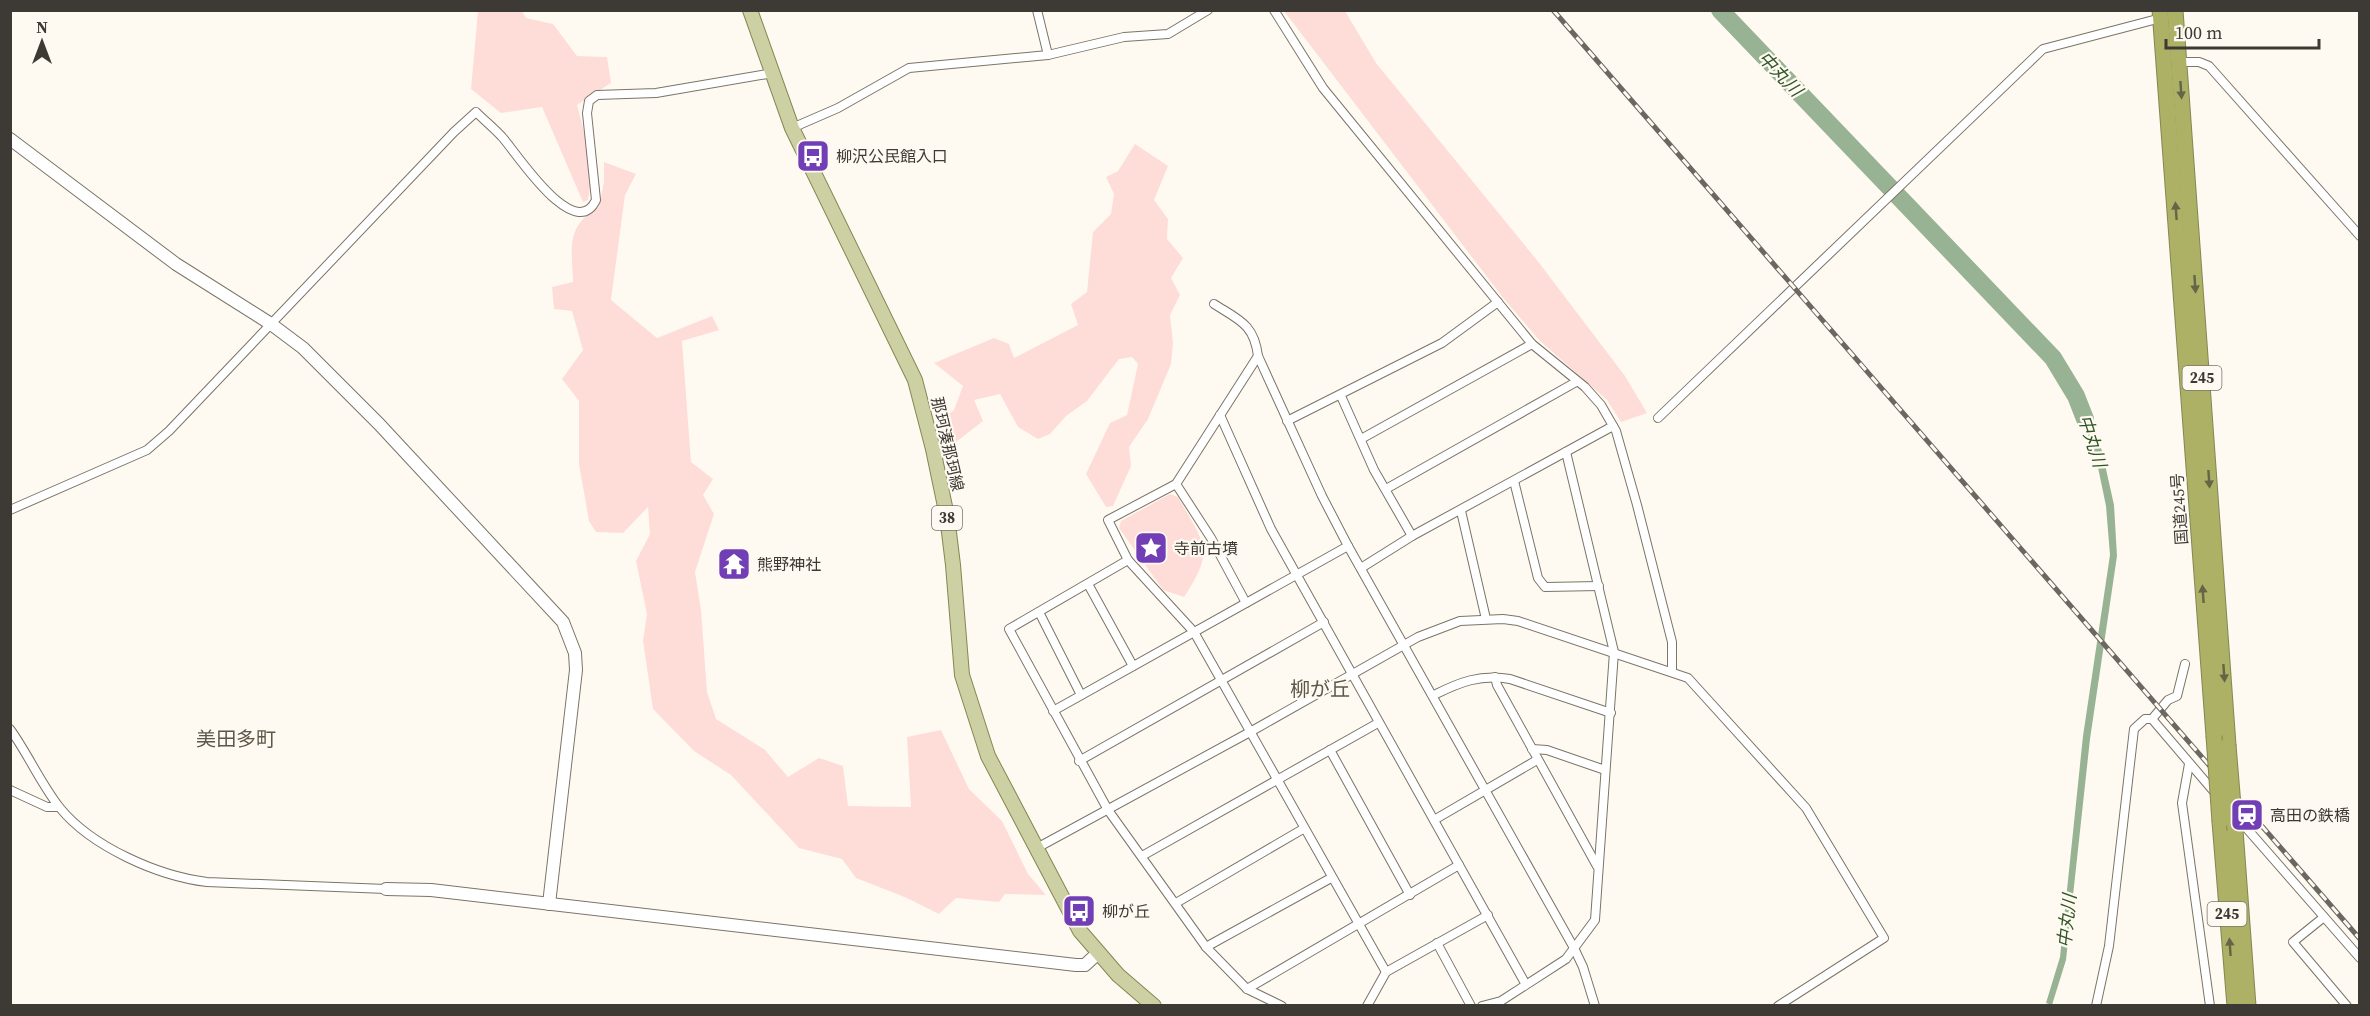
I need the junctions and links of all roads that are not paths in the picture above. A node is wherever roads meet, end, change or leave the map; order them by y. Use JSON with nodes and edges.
{"nodes":[{"id":1,"x":750,"y":10,"type":"edge"},
{"id":2,"x":1037,"y":10,"type":"edge"},
{"id":3,"x":1208,"y":10,"type":"edge"},
{"id":4,"x":1274,"y":10,"type":"edge"},
{"id":5,"x":2175,"y":10,"type":"edge"},
{"id":6,"x":2160,"y":14,"type":"edge"},
{"id":7,"x":1048,"y":55,"type":"junction"},
{"id":8,"x":2179,"y":62,"type":"junction"},
{"id":9,"x":773,"y":73,"type":"junction"},
{"id":10,"x":792,"y":128,"type":"junction"},
{"id":11,"x":10,"y":139,"type":"edge"},
{"id":12,"x":2360,"y":236,"type":"edge"},
{"id":13,"x":1497,"y":302,"type":"junction"},
{"id":14,"x":1214,"y":304,"type":"dead end"},
{"id":15,"x":271,"y":324,"type":"junction"},
{"id":16,"x":1532,"y":344,"type":"junction"},
{"id":17,"x":1258,"y":356,"type":"junction"},
{"id":18,"x":1576,"y":382,"type":"junction"},
{"id":19,"x":1341,"y":396,"type":"junction"},
{"id":20,"x":1220,"y":415,"type":"junction"},
{"id":21,"x":1658,"y":418,"type":"dead end"},
{"id":22,"x":1287,"y":421,"type":"junction"},
{"id":23,"x":1613,"y":426,"type":"junction"},
{"id":24,"x":1361,"y":439,"type":"junction"},
{"id":25,"x":1566,"y":452,"type":"junction"},
{"id":26,"x":1514,"y":480,"type":"junction"},
{"id":27,"x":1176,"y":484,"type":"junction"},
{"id":28,"x":1386,"y":489,"type":"junction"},
{"id":29,"x":10,"y":510,"type":"edge"},
{"id":30,"x":1461,"y":511,"type":"junction"},
{"id":31,"x":1412,"y":536,"type":"junction"},
{"id":32,"x":1348,"y":546,"type":"junction"},
{"id":33,"x":1128,"y":560,"type":"junction"},
{"id":34,"x":1361,"y":568,"type":"junction"},
{"id":35,"x":1298,"y":574,"type":"junction"},
{"id":36,"x":1088,"y":584,"type":"junction"},
{"id":37,"x":1599,"y":586,"type":"junction"},
{"id":38,"x":1246,"y":603,"type":"junction"},
{"id":39,"x":1039,"y":612,"type":"junction"},
{"id":40,"x":1486,"y":619,"type":"junction"},
{"id":41,"x":1324,"y":622,"type":"junction"},
{"id":42,"x":1194,"y":632,"type":"junction"},
{"id":43,"x":1404,"y":644,"type":"junction"},
{"id":44,"x":1614,"y":652,"type":"junction"},
{"id":45,"x":2185,"y":664,"type":"dead end"},
{"id":46,"x":1133,"y":666,"type":"junction"},
{"id":47,"x":1672,"y":671,"type":"junction"},
{"id":48,"x":1352,"y":673,"type":"junction"},
{"id":49,"x":1495,"y":677,"type":"junction"},
{"id":50,"x":1221,"y":679,"type":"junction"},
{"id":51,"x":1081,"y":695,"type":"junction"},
{"id":52,"x":1434,"y":695,"type":"junction"},
{"id":53,"x":1053,"y":711,"type":"junction"},
{"id":54,"x":1611,"y":713,"type":"junction"},
{"id":55,"x":2152,"y":719,"type":"junction"},
{"id":56,"x":1378,"y":723,"type":"junction"},
{"id":57,"x":10,"y":729,"type":"edge"},
{"id":58,"x":1250,"y":732,"type":"junction"},
{"id":59,"x":1532,"y":749,"type":"junction"},
{"id":60,"x":1330,"y":750,"type":"junction"},
{"id":61,"x":1537,"y":760,"type":"junction"},
{"id":62,"x":1079,"y":761,"type":"junction"},
{"id":63,"x":2189,"y":764,"type":"junction"},
{"id":64,"x":1605,"y":770,"type":"junction"},
{"id":65,"x":1278,"y":779,"type":"junction"},
{"id":66,"x":10,"y":790,"type":"edge"},
{"id":67,"x":1486,"y":790,"type":"junction"},
{"id":68,"x":59,"y":807,"type":"junction"},
{"id":69,"x":1108,"y":810,"type":"junction"},
{"id":70,"x":1434,"y":820,"type":"junction"},
{"id":71,"x":1303,"y":829,"type":"junction"},
{"id":72,"x":1035,"y":849,"type":"junction"},
{"id":73,"x":1142,"y":856,"type":"junction"},
{"id":74,"x":1459,"y":865,"type":"junction"},
{"id":75,"x":1597,"y":866,"type":"junction"},
{"id":76,"x":1331,"y":878,"type":"junction"},
{"id":77,"x":386,"y":889,"type":"joint"},
{"id":78,"x":1410,"y":895,"type":"junction"},
{"id":79,"x":1176,"y":903,"type":"junction"},
{"id":80,"x":549,"y":904,"type":"junction"},
{"id":81,"x":1488,"y":915,"type":"junction"},
{"id":82,"x":2324,"y":917,"type":"junction"},
{"id":83,"x":1359,"y":925,"type":"junction"},
{"id":84,"x":1437,"y":943,"type":"junction"},
{"id":85,"x":1206,"y":947,"type":"junction"},
{"id":86,"x":1574,"y":948,"type":"junction"},
{"id":87,"x":1098,"y":953,"type":"junction"},
{"id":88,"x":2360,"y":958,"type":"edge"},
{"id":89,"x":1386,"y":972,"type":"junction"},
{"id":90,"x":1525,"y":983,"type":"junction"},
{"id":91,"x":1247,"y":989,"type":"junction"},
{"id":92,"x":1154,"y":1005,"type":"edge"},
{"id":93,"x":1282,"y":1005,"type":"edge"},
{"id":94,"x":1367,"y":1005,"type":"edge"},
{"id":95,"x":1471,"y":1005,"type":"edge"},
{"id":96,"x":1482,"y":1005,"type":"edge"},
{"id":97,"x":1595,"y":1005,"type":"edge"},
{"id":98,"x":1778,"y":1005,"type":"edge"},
{"id":99,"x":2099,"y":1005,"type":"edge"},
{"id":100,"x":2210,"y":1005,"type":"edge"},
{"id":101,"x":2235,"y":1005,"type":"edge"},
{"id":102,"x":2248,"y":1005,"type":"edge"},
{"id":103,"x":2348,"y":1005,"type":"edge"}],
"edges":[{"from":1,"to":9,"type":"main road","name":"那珂湊那珂線","number":"38"},
{"from":2,"to":7,"type":"street"},
{"from":3,"to":7,"type":"street"},
{"from":4,"to":13,"type":"street"},
{"from":5,"to":8,"type":"highway","name":"国道245号","number":"245"},
{"from":6,"to":21,"type":"street"},
{"from":101,"to":6,"type":"highway","name":"国道245号","number":"245","one_way":true,"bridge":true},
{"from":7,"to":10,"type":"street"},
{"from":8,"to":12,"type":"street"},
{"from":8,"to":102,"type":"highway","name":"国道245号","number":"245","one_way":true,"bridge":true},
{"from":9,"to":10,"type":"main road","name":"那珂湊那珂線","number":"38"},
{"from":9,"to":15,"type":"street"},
{"from":10,"to":72,"type":"main road","name":"那珂湊那珂線","number":"38"},
{"from":11,"to":15,"type":"street"},
{"from":13,"to":16,"type":"street"},
{"from":13,"to":19,"type":"street"},
{"from":14,"to":17,"type":"street"},
{"from":15,"to":29,"type":"street"},
{"from":15,"to":80,"type":"street"},
{"from":16,"to":18,"type":"street"},
{"from":16,"to":24,"type":"street"},
{"from":17,"to":20,"type":"street"},
{"from":17,"to":22,"type":"street"},
{"from":18,"to":23,"type":"street"},
{"from":18,"to":28,"type":"street"},
{"from":19,"to":22,"type":"street"},
{"from":19,"to":24,"type":"street"},
{"from":20,"to":27,"type":"street"},
{"from":20,"to":35,"type":"street"},
{"from":22,"to":32,"type":"street"},
{"from":23,"to":25,"type":"street"},
{"from":23,"to":47,"type":"street"},
{"from":24,"to":28,"type":"street"},
{"from":25,"to":26,"type":"street"},
{"from":25,"to":37,"type":"street"},
{"from":26,"to":30,"type":"street"},
{"from":26,"to":37,"type":"street"},
{"from":27,"to":33,"type":"street"},
{"from":27,"to":38,"type":"street"},
{"from":28,"to":31,"type":"street"},
{"from":30,"to":31,"type":"street"},
{"from":30,"to":40,"type":"street"},
{"from":31,"to":34,"type":"street"},
{"from":32,"to":34,"type":"street"},
{"from":32,"to":35,"type":"street"},
{"from":33,"to":36,"type":"street"},
{"from":33,"to":42,"type":"street"},
{"from":34,"to":43,"type":"street"},
{"from":35,"to":38,"type":"street"},
{"from":35,"to":41,"type":"street"},
{"from":36,"to":39,"type":"street"},
{"from":36,"to":46,"type":"street"},
{"from":37,"to":44,"type":"street"},
{"from":38,"to":42,"type":"street"},
{"from":39,"to":51,"type":"street"},
{"from":39,"to":53,"type":"street"},
{"from":40,"to":43,"type":"street"},
{"from":40,"to":44,"type":"street"},
{"from":41,"to":48,"type":"street"},
{"from":41,"to":50,"type":"street"},
{"from":42,"to":46,"type":"street"},
{"from":42,"to":50,"type":"street"},
{"from":43,"to":48,"type":"street"},
{"from":43,"to":52,"type":"street"},
{"from":44,"to":47,"type":"street"},
{"from":44,"to":54,"type":"street"},
{"from":45,"to":55,"type":"street"},
{"from":46,"to":51,"type":"street"},
{"from":47,"to":98,"type":"street"},
{"from":48,"to":56,"type":"street"},
{"from":48,"to":58,"type":"street"},
{"from":49,"to":52,"type":"street"},
{"from":49,"to":54,"type":"street"},
{"from":49,"to":59,"type":"street"},
{"from":50,"to":58,"type":"street"},
{"from":50,"to":62,"type":"street"},
{"from":51,"to":53,"type":"street"},
{"from":52,"to":67,"type":"street"},
{"from":53,"to":62,"type":"street"},
{"from":54,"to":64,"type":"street"},
{"from":55,"to":63,"type":"street"},
{"from":55,"to":99,"type":"street"},
{"from":56,"to":60,"type":"street"},
{"from":56,"to":70,"type":"street"},
{"from":57,"to":68,"type":"street"},
{"from":58,"to":65,"type":"street"},
{"from":58,"to":69,"type":"street"},
{"from":59,"to":61,"type":"street"},
{"from":59,"to":64,"type":"street"},
{"from":60,"to":65,"type":"street"},
{"from":60,"to":78,"type":"street"},
{"from":61,"to":67,"type":"street"},
{"from":61,"to":75,"type":"street"},
{"from":62,"to":69,"type":"street"},
{"from":63,"to":82,"type":"street"},
{"from":63,"to":100,"type":"street"},
{"from":64,"to":75,"type":"street"},
{"from":65,"to":71,"type":"street"},
{"from":65,"to":73,"type":"street"},
{"from":66,"to":68,"type":"street"},
{"from":67,"to":70,"type":"street"},
{"from":67,"to":86,"type":"street"},
{"from":68,"to":77,"type":"street"},
{"from":69,"to":72,"type":"street"},
{"from":69,"to":73,"type":"street"},
{"from":70,"to":74,"type":"street"},
{"from":71,"to":76,"type":"street"},
{"from":71,"to":79,"type":"street"},
{"from":72,"to":87,"type":"main road","name":"那珂湊那珂線","number":"38"},
{"from":73,"to":79,"type":"street"},
{"from":74,"to":78,"type":"street"},
{"from":74,"to":81,"type":"street"},
{"from":75,"to":86,"type":"street"},
{"from":76,"to":83,"type":"street"},
{"from":76,"to":85,"type":"street"},
{"from":77,"to":80,"type":"street"},
{"from":78,"to":83,"type":"street"},
{"from":79,"to":85,"type":"street"},
{"from":80,"to":87,"type":"street"},
{"from":81,"to":84,"type":"street"},
{"from":81,"to":90,"type":"street"},
{"from":82,"to":88,"type":"street"},
{"from":82,"to":103,"type":"street"},
{"from":83,"to":89,"type":"street"},
{"from":83,"to":91,"type":"street"},
{"from":84,"to":89,"type":"street"},
{"from":84,"to":95,"type":"street"},
{"from":85,"to":91,"type":"street"},
{"from":86,"to":90,"type":"street"},
{"from":86,"to":97,"type":"street"},
{"from":87,"to":92,"type":"main road","name":"那珂湊那珂線","number":"38"},
{"from":89,"to":94,"type":"street"},
{"from":90,"to":96,"type":"street"},
{"from":91,"to":93,"type":"street"}]}
